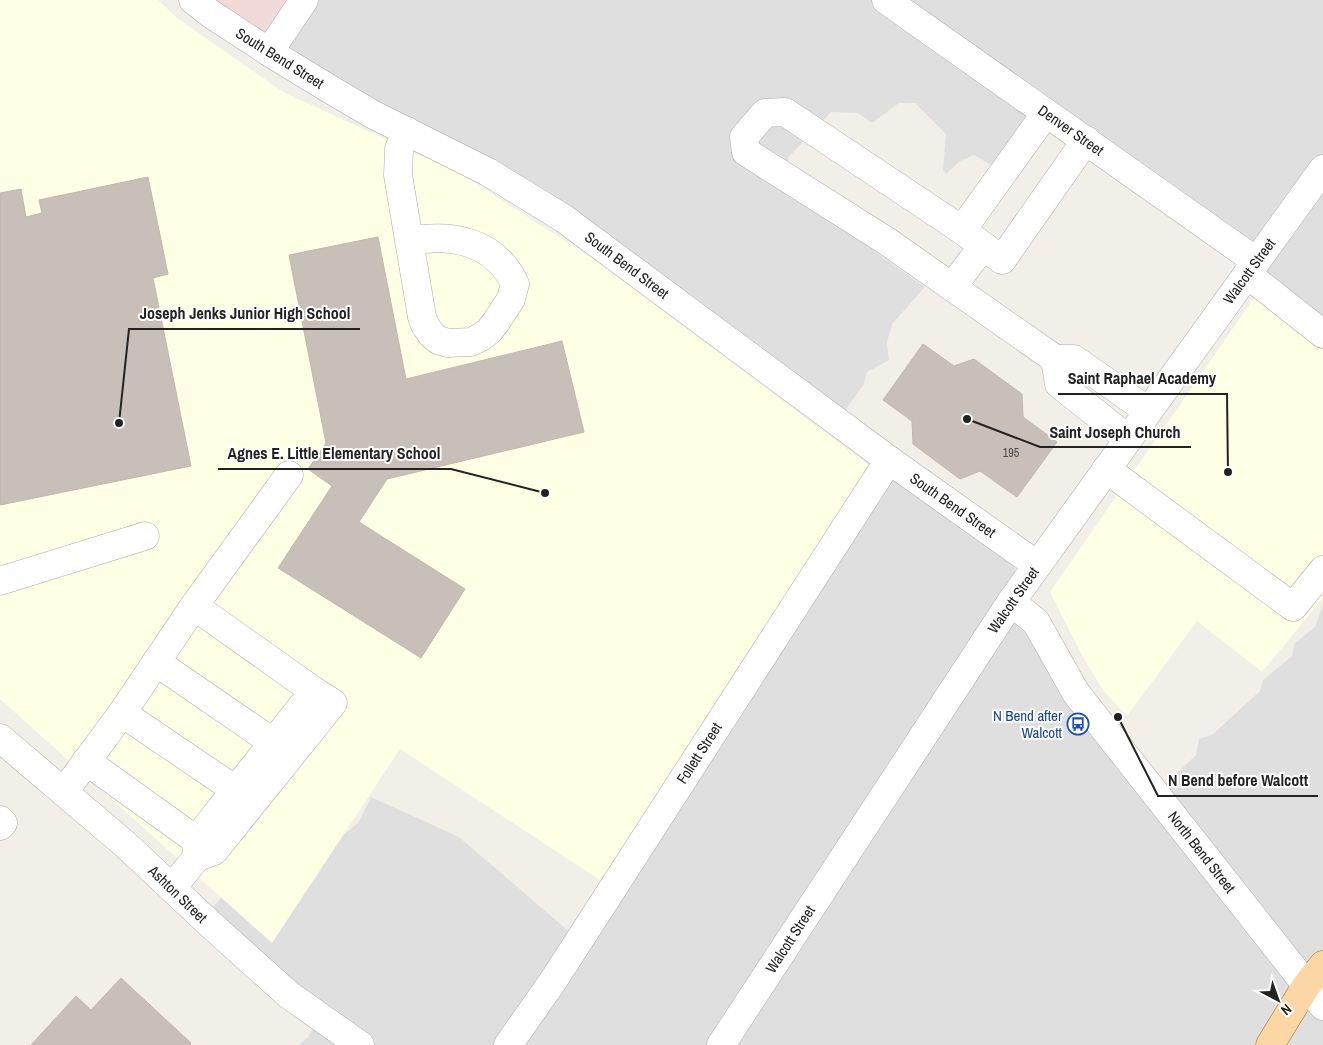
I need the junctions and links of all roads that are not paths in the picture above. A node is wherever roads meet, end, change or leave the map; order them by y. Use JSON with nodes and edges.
{"nodes":[{"id":1,"x":193,"y":0,"type":"edge"},
{"id":2,"x":304,"y":0,"type":"edge"},
{"id":3,"x":886,"y":0,"type":"edge"},
{"id":4,"x":268,"y":52,"type":"junction"},
{"id":5,"x":1046,"y":113,"type":"junction"},
{"id":6,"x":407,"y":131,"type":"junction"},
{"id":7,"x":1086,"y":140,"type":"junction"},
{"id":8,"x":1323,"y":169,"type":"edge"},
{"id":9,"x":972,"y":238,"type":"junction"},
{"id":10,"x":409,"y":241,"type":"dead end"},
{"id":11,"x":1252,"y":267,"type":"junction"},
{"id":12,"x":952,"y":287,"type":"junction"},
{"id":13,"x":1323,"y":334,"type":"edge"},
{"id":14,"x":1055,"y":359,"type":"junction"},
{"id":15,"x":1148,"y":411,"type":"junction"},
{"id":16,"x":1128,"y":439,"type":"junction"},
{"id":17,"x":889,"y":460,"type":"junction"},
{"id":18,"x":1106,"y":469,"type":"junction"},
{"id":19,"x":290,"y":475,"type":"dead end"},
{"id":20,"x":145,"y":536,"type":"dead end"},
{"id":21,"x":1037,"y":565,"type":"junction"},
{"id":22,"x":1323,"y":570,"type":"edge"},
{"id":23,"x":0,"y":581,"type":"edge"},
{"id":24,"x":1011,"y":602,"type":"junction"},
{"id":25,"x":194,"y":606,"type":"junction"},
{"id":26,"x":156,"y":662,"type":"junction"},
{"id":27,"x":314,"y":691,"type":"junction"},
{"id":28,"x":122,"y":713,"type":"junction"},
{"id":29,"x":0,"y":738,"type":"edge"},
{"id":30,"x":274,"y":743,"type":"junction"},
{"id":31,"x":86,"y":761,"type":"junction"},
{"id":32,"x":237,"y":791,"type":"junction"},
{"id":33,"x":64,"y":792,"type":"junction"},
{"id":34,"x":0,"y":820,"type":"edge"},
{"id":35,"x":0,"y":826,"type":"edge"},
{"id":36,"x":197,"y":849,"type":"junction"},
{"id":37,"x":172,"y":888,"type":"junction"},
{"id":38,"x":1323,"y":965,"type":"edge"},
{"id":39,"x":1315,"y":996,"type":"edge"},
{"id":40,"x":360,"y":1045,"type":"edge"},
{"id":41,"x":508,"y":1045,"type":"edge"},
{"id":42,"x":722,"y":1045,"type":"edge"},
{"id":43,"x":1270,"y":1045,"type":"edge"}],
"edges":[{"from":1,"to":4,"type":"street","name":"South Bend Street"},
{"from":2,"to":4,"type":"street"},
{"from":3,"to":5,"type":"street","name":"Denver Street"},
{"from":4,"to":6,"type":"street","name":"South Bend Street"},
{"from":5,"to":7,"type":"street","name":"Denver Street"},
{"from":5,"to":9,"type":"street"},
{"from":6,"to":10,"type":"street"},
{"from":6,"to":17,"type":"street","name":"South Bend Street"},
{"from":7,"to":9,"type":"street"},
{"from":7,"to":11,"type":"street","name":"Denver Street"},
{"from":8,"to":11,"type":"street","name":"Walcott Street"},
{"from":9,"to":12,"type":"street"},
{"from":9,"to":12,"type":"street"},
{"from":11,"to":13,"type":"street","name":"Denver Street"},
{"from":11,"to":15,"type":"street","name":"Walcott Street"},
{"from":12,"to":14,"type":"street"},
{"from":14,"to":15,"type":"street"},
{"from":14,"to":16,"type":"street"},
{"from":15,"to":16,"type":"street","name":"Walcott Street"},
{"from":16,"to":18,"type":"street","name":"Walcott Street"},
{"from":17,"to":21,"type":"street","name":"South Bend Street"},
{"from":17,"to":41,"type":"street","name":"Follett Street"},
{"from":18,"to":21,"type":"street","name":"Walcott Street"},
{"from":18,"to":22,"type":"street"},
{"from":19,"to":25,"type":"street"},
{"from":20,"to":23,"type":"street"},
{"from":21,"to":24,"type":"street","name":"Walcott Street"},
{"from":24,"to":39,"type":"street","name":"North Bend Street"},
{"from":24,"to":42,"type":"street","name":"Walcott Street"},
{"from":25,"to":26,"type":"street"},
{"from":25,"to":27,"type":"street"},
{"from":26,"to":28,"type":"street"},
{"from":26,"to":30,"type":"street"},
{"from":27,"to":30,"type":"street"},
{"from":27,"to":36,"type":"street"},
{"from":28,"to":31,"type":"street"},
{"from":28,"to":32,"type":"street"},
{"from":29,"to":33,"type":"street","name":"Ashton Street"},
{"from":30,"to":32,"type":"street"},
{"from":31,"to":33,"type":"street"},
{"from":31,"to":36,"type":"street"},
{"from":32,"to":36,"type":"street"},
{"from":33,"to":37,"type":"street","name":"Ashton Street"},
{"from":34,"to":35,"type":"street"},
{"from":36,"to":37,"type":"street"},
{"from":37,"to":40,"type":"street","name":"Ashton Street"},
{"from":38,"to":39,"type":"main road"},
{"from":39,"to":43,"type":"main road"}]}
